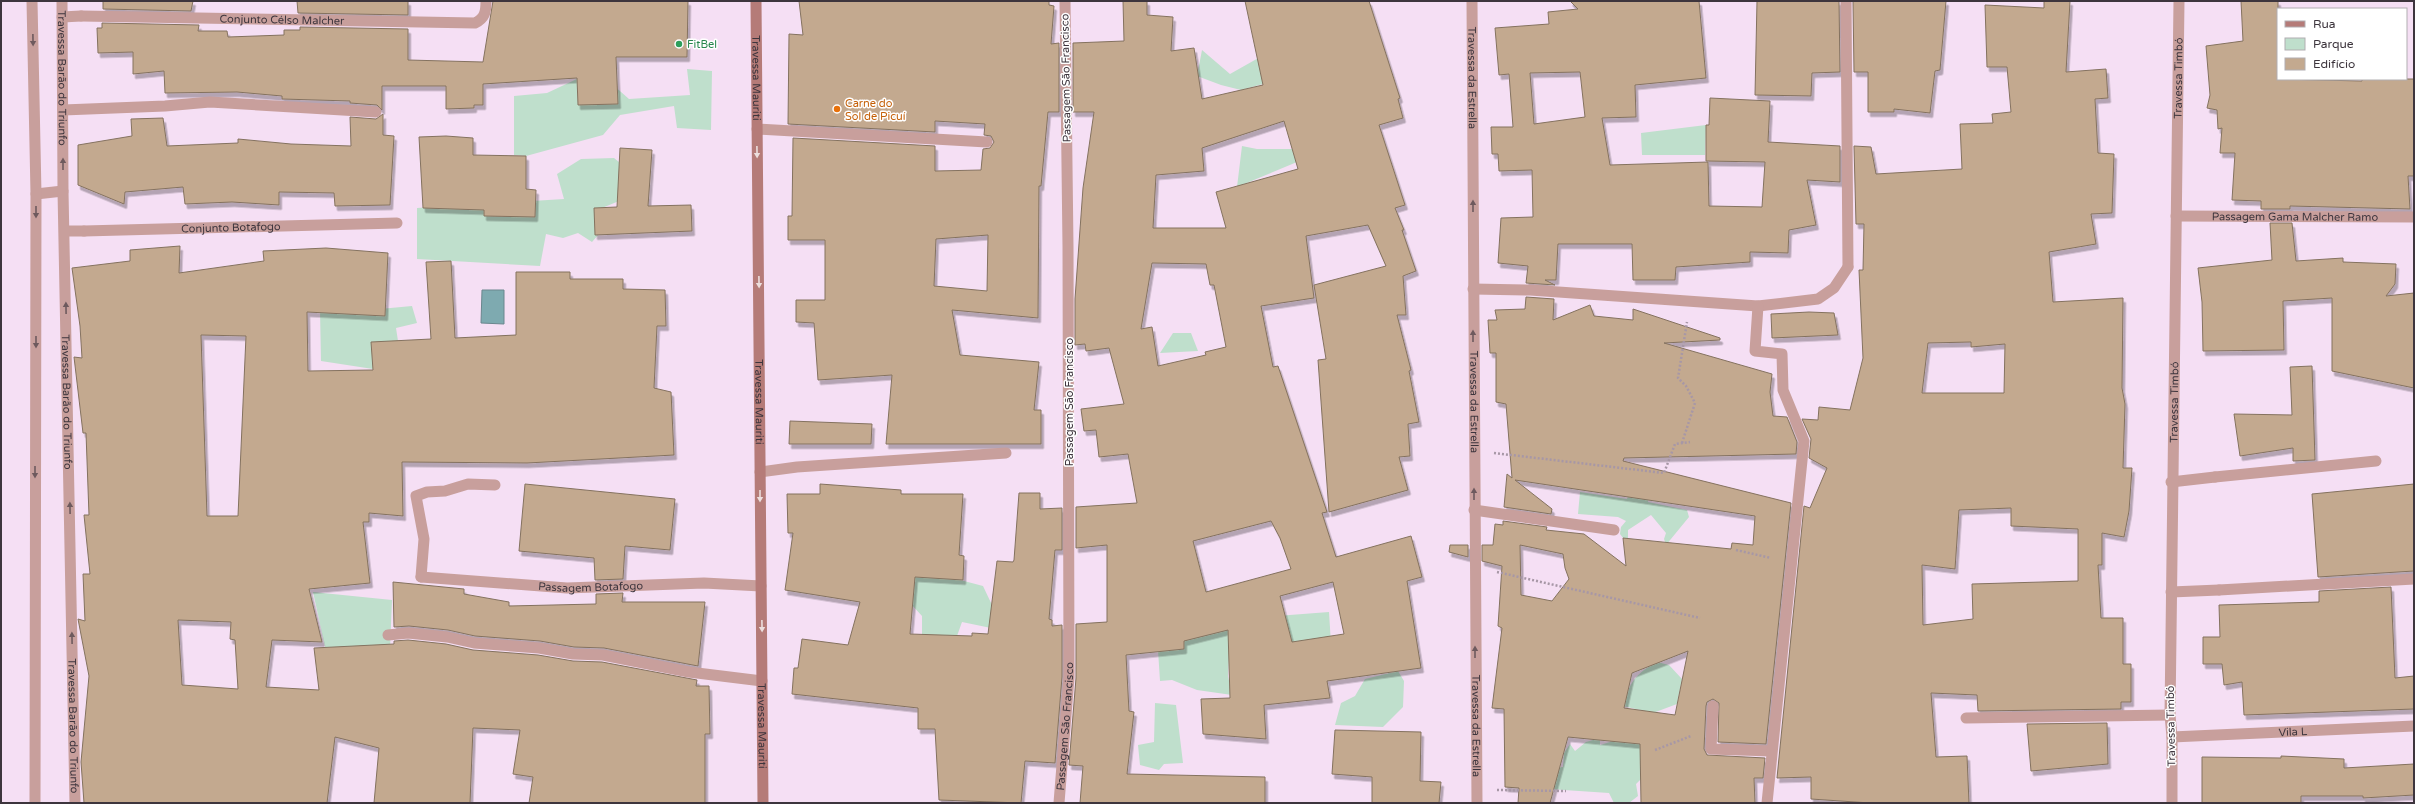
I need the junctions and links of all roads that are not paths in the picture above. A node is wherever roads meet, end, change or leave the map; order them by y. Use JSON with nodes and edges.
{"nodes":[{"id":1,"x":32,"y":1,"type":"edge"},
{"id":2,"x":62,"y":1,"type":"edge"},
{"id":3,"x":486,"y":1,"type":"edge"},
{"id":4,"x":756,"y":1,"type":"edge"},
{"id":5,"x":1065,"y":1,"type":"edge"},
{"id":6,"x":1472,"y":1,"type":"edge"},
{"id":7,"x":1846,"y":1,"type":"edge"},
{"id":8,"x":2179,"y":1,"type":"edge"},
{"id":9,"x":62,"y":16,"type":"junction"},
{"id":10,"x":63,"y":110,"type":"junction"},
{"id":11,"x":376,"y":112,"type":"dead end"},
{"id":12,"x":757,"y":130,"type":"junction"},
{"id":13,"x":987,"y":142,"type":"dead end"},
{"id":14,"x":63,"y":192,"type":"junction"},
{"id":15,"x":36,"y":194,"type":"junction"},
{"id":16,"x":2176,"y":216,"type":"junction"},
{"id":17,"x":2414,"y":217,"type":"edge"},
{"id":18,"x":397,"y":223,"type":"dead end"},
{"id":19,"x":65,"y":231,"type":"junction"},
{"id":20,"x":1473,"y":289,"type":"junction"},
{"id":21,"x":1758,"y":306,"type":"junction"},
{"id":22,"x":1006,"y":452,"type":"dead end"},
{"id":23,"x":2376,"y":461,"type":"dead end"},
{"id":24,"x":760,"y":472,"type":"junction"},
{"id":25,"x":2171,"y":482,"type":"junction"},
{"id":26,"x":495,"y":485,"type":"dead end"},
{"id":27,"x":1474,"y":510,"type":"junction"},
{"id":28,"x":1614,"y":530,"type":"dead end"},
{"id":29,"x":2414,"y":580,"type":"edge"},
{"id":30,"x":761,"y":586,"type":"junction"},
{"id":31,"x":2171,"y":592,"type":"junction"},
{"id":32,"x":388,"y":635,"type":"dead end"},
{"id":33,"x":762,"y":680,"type":"junction"},
{"id":34,"x":1713,"y":706,"type":"dead end"},
{"id":35,"x":2170,"y":715,"type":"junction"},
{"id":36,"x":1966,"y":718,"type":"dead end"},
{"id":37,"x":2414,"y":726,"type":"edge"},
{"id":38,"x":2172,"y":737,"type":"junction"},
{"id":39,"x":1771,"y":751,"type":"junction"},
{"id":40,"x":35,"y":803,"type":"edge"},
{"id":41,"x":76,"y":803,"type":"edge"},
{"id":42,"x":763,"y":803,"type":"edge"},
{"id":43,"x":1059,"y":803,"type":"edge"},
{"id":44,"x":1477,"y":803,"type":"edge"},
{"id":45,"x":1767,"y":803,"type":"edge"},
{"id":46,"x":2172,"y":803,"type":"edge"}],
"edges":[{"from":1,"to":15,"type":"street","one_way":true},
{"from":2,"to":9,"type":"street","name":"Travessa Barão do Triunfo"},
{"from":3,"to":9,"type":"street","name":"Conjunto Célso Malcher"},
{"from":4,"to":12,"type":"main road","name":"Travessa Mauriti"},
{"from":5,"to":43,"type":"street","name":"Passagem São Francisco"},
{"from":20,"to":6,"type":"street","name":"Travessa da Estrella","one_way":true},
{"from":7,"to":21,"type":"street"},
{"from":8,"to":16,"type":"street","name":"Travessa Timbó"},
{"from":9,"to":10,"type":"street","name":"Travessa Barão do Triunfo"},
{"from":10,"to":11,"type":"street"},
{"from":14,"to":10,"type":"street","name":"Travessa Barão do Triunfo","one_way":true},
{"from":12,"to":13,"type":"street"},
{"from":12,"to":24,"type":"main road","name":"Travessa Mauriti","one_way":true},
{"from":14,"to":15,"type":"street"},
{"from":14,"to":19,"type":"street","name":"Travessa Barão do Triunfo"},
{"from":15,"to":40,"type":"street","one_way":true},
{"from":16,"to":17,"type":"street","name":"Passagem Gama Malcher Ramo"},
{"from":16,"to":25,"type":"street","name":"Travessa Timbó"},
{"from":18,"to":19,"type":"street","name":"Conjunto Botafogo"},
{"from":41,"to":19,"type":"street","name":"Travessa Barão do Triunfo","one_way":true},
{"from":20,"to":21,"type":"street"},
{"from":27,"to":20,"type":"street","name":"Travessa da Estrella","one_way":true},
{"from":21,"to":39,"type":"street"},
{"from":22,"to":24,"type":"street"},
{"from":23,"to":25,"type":"street"},
{"from":24,"to":30,"type":"main road","name":"Travessa Mauriti","one_way":true},
{"from":25,"to":31,"type":"street","name":"Travessa Timbó"},
{"from":26,"to":30,"type":"street","name":"Passagem Botafogo"},
{"from":27,"to":28,"type":"street"},
{"from":44,"to":27,"type":"street","name":"Travessa da Estrella","one_way":true},
{"from":29,"to":31,"type":"street"},
{"from":30,"to":33,"type":"main road","name":"Travessa Mauriti","one_way":true},
{"from":31,"to":35,"type":"street","name":"Travessa Timbó"},
{"from":32,"to":33,"type":"street"},
{"from":33,"to":42,"type":"main road","name":"Travessa Mauriti"},
{"from":34,"to":39,"type":"street"},
{"from":35,"to":36,"type":"street"},
{"from":35,"to":38,"type":"street","name":"Travessa Timbó"},
{"from":37,"to":38,"type":"street","name":"Vila L"},
{"from":38,"to":46,"type":"street","name":"Travessa Timbó"},
{"from":39,"to":45,"type":"street"}]}
